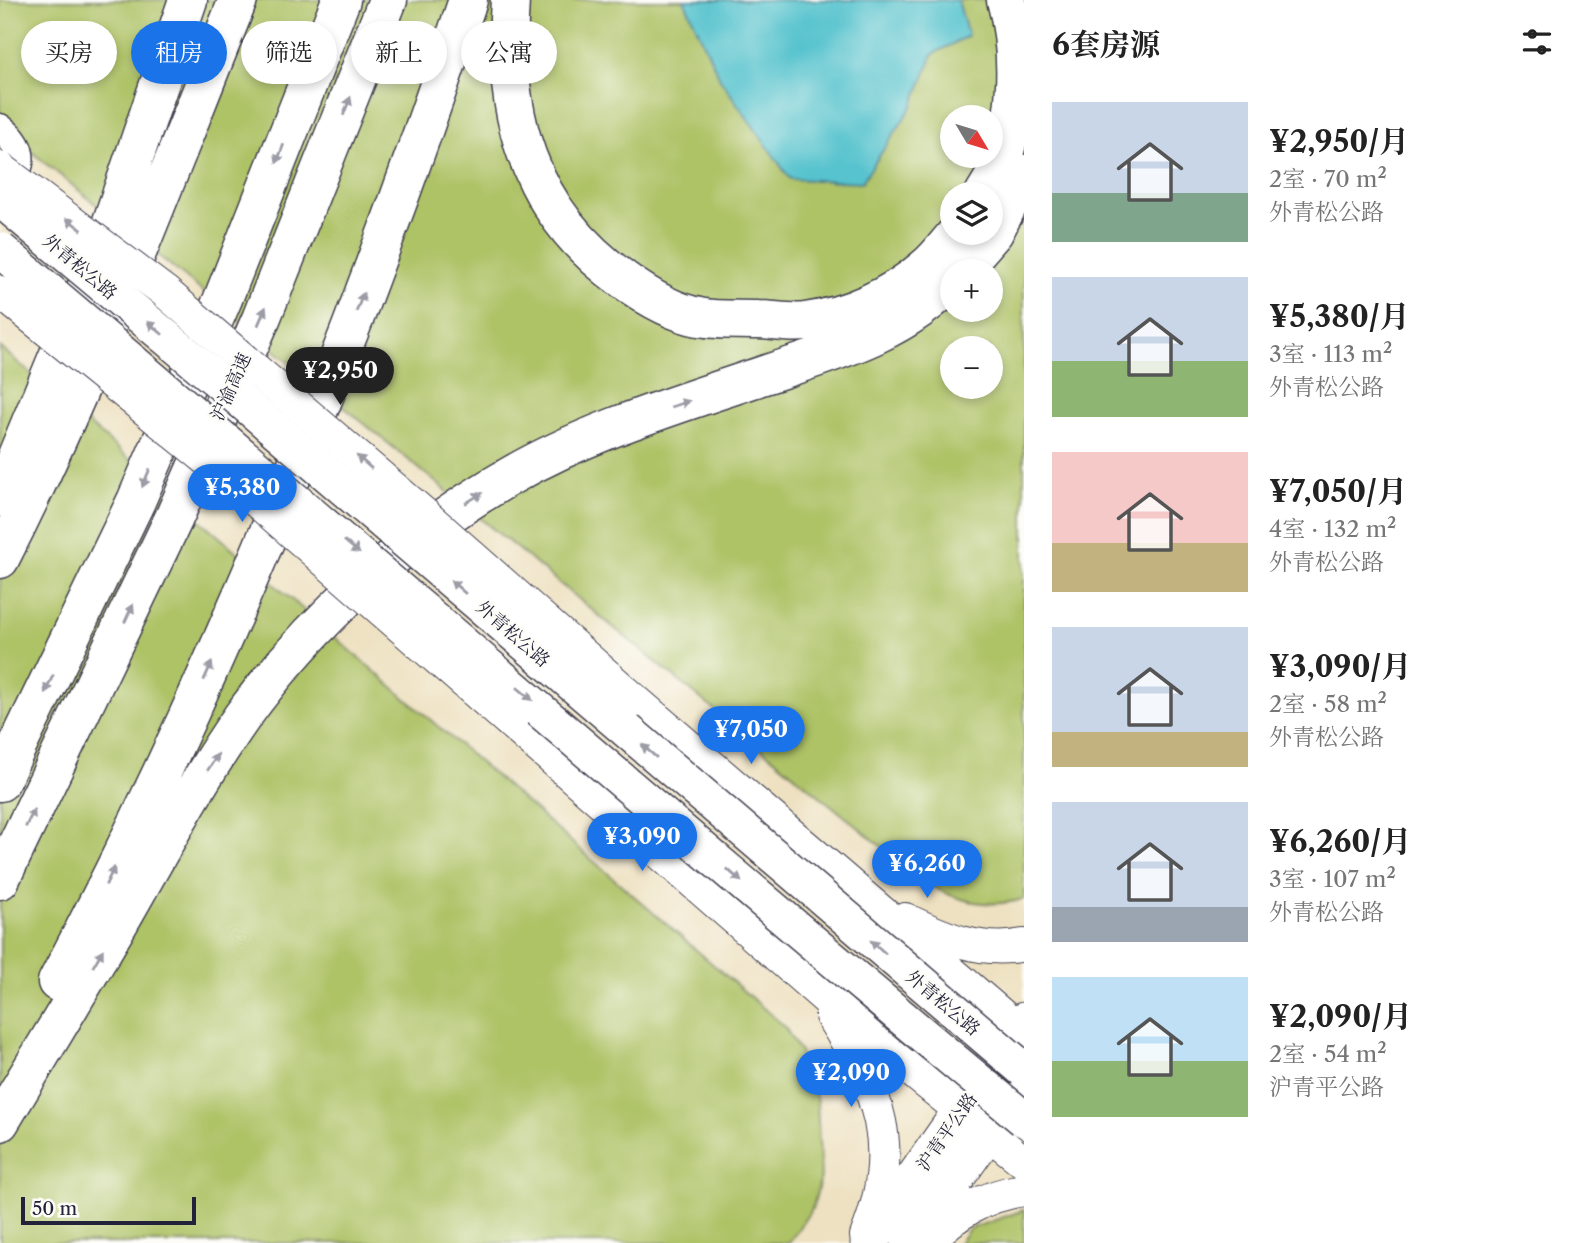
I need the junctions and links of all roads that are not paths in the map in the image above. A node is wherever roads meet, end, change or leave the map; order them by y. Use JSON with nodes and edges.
{"nodes":[{"id":1,"x":188,"y":0,"type":"edge"},
{"id":2,"x":238,"y":0,"type":"edge"},
{"id":3,"x":341,"y":0,"type":"edge"},
{"id":4,"x":388,"y":0,"type":"edge"},
{"id":5,"x":468,"y":0,"type":"edge"},
{"id":6,"x":510,"y":0,"type":"edge"},
{"id":7,"x":1006,"y":0,"type":"edge"},
{"id":8,"x":0,"y":128,"type":"edge"},
{"id":9,"x":0,"y":168,"type":"edge"},
{"id":10,"x":1024,"y":174,"type":"edge"},
{"id":11,"x":990,"y":182,"type":"edge"},
{"id":12,"x":0,"y":198,"type":"edge"},
{"id":13,"x":946,"y":245,"type":"edge"},
{"id":14,"x":0,"y":250,"type":"edge"},
{"id":15,"x":970,"y":259,"type":"edge"},
{"id":16,"x":940,"y":289,"type":"edge"},
{"id":17,"x":0,"y":292,"type":"edge"},
{"id":18,"x":0,"y":497,"type":"edge"},
{"id":19,"x":0,"y":559,"type":"edge"},
{"id":20,"x":0,"y":782,"type":"edge"},
{"id":21,"x":832,"y":872,"type":"junction"},
{"id":22,"x":0,"y":880,"type":"edge"},
{"id":23,"x":1024,"y":945,"type":"edge"},
{"id":24,"x":808,"y":984,"type":"junction"},
{"id":25,"x":1017,"y":1067,"type":"edge"},
{"id":26,"x":0,"y":1089,"type":"edge"},
{"id":27,"x":0,"y":1122,"type":"edge"},
{"id":28,"x":974,"y":1122,"type":"junction"},
{"id":29,"x":1024,"y":1162,"type":"edge"},
{"id":30,"x":1024,"y":1190,"type":"edge"},
{"id":31,"x":864,"y":1243,"type":"edge"},
{"id":32,"x":869,"y":1243,"type":"edge"},
{"id":33,"x":910,"y":1243,"type":"edge"},
{"id":34,"x":926,"y":1243,"type":"edge"}],
"edges":[{"from":1,"to":18,"type":"highway"},
{"from":2,"to":19,"type":"highway"},
{"from":3,"to":20,"type":"highway","one_way":true},
{"from":22,"to":4,"type":"highway","name":"沪渝高速","one_way":true},
{"from":26,"to":5,"type":"highway","one_way":true},
{"from":6,"to":13,"type":"highway"},
{"from":7,"to":11,"type":"highway"},
{"from":8,"to":12,"type":"street"},
{"from":21,"to":9,"type":"main road","one_way":true,"bridge":true},
{"from":10,"to":15,"type":"highway"},
{"from":25,"to":12,"type":"main road","name":"外青松公路","one_way":true,"bridge":true},
{"from":14,"to":25,"type":"main road","one_way":true,"bridge":true},
{"from":27,"to":16,"type":"highway","one_way":true},
{"from":17,"to":24,"type":"main road","bridge":true},
{"from":21,"to":23,"type":"main road"},
{"from":21,"to":25,"type":"main road"},
{"from":24,"to":25,"type":"main road"},
{"from":24,"to":28,"type":"main road"},
{"from":24,"to":31,"type":"main road"},
{"from":25,"to":28,"type":"highway","name":"沪青平公路"},
{"from":28,"to":29,"type":"main road"},
{"from":28,"to":32,"type":"highway","name":"沪青平公路"},
{"from":28,"to":33,"type":"highway","name":"沪青平公路"},
{"from":30,"to":34,"type":"main road"}]}
